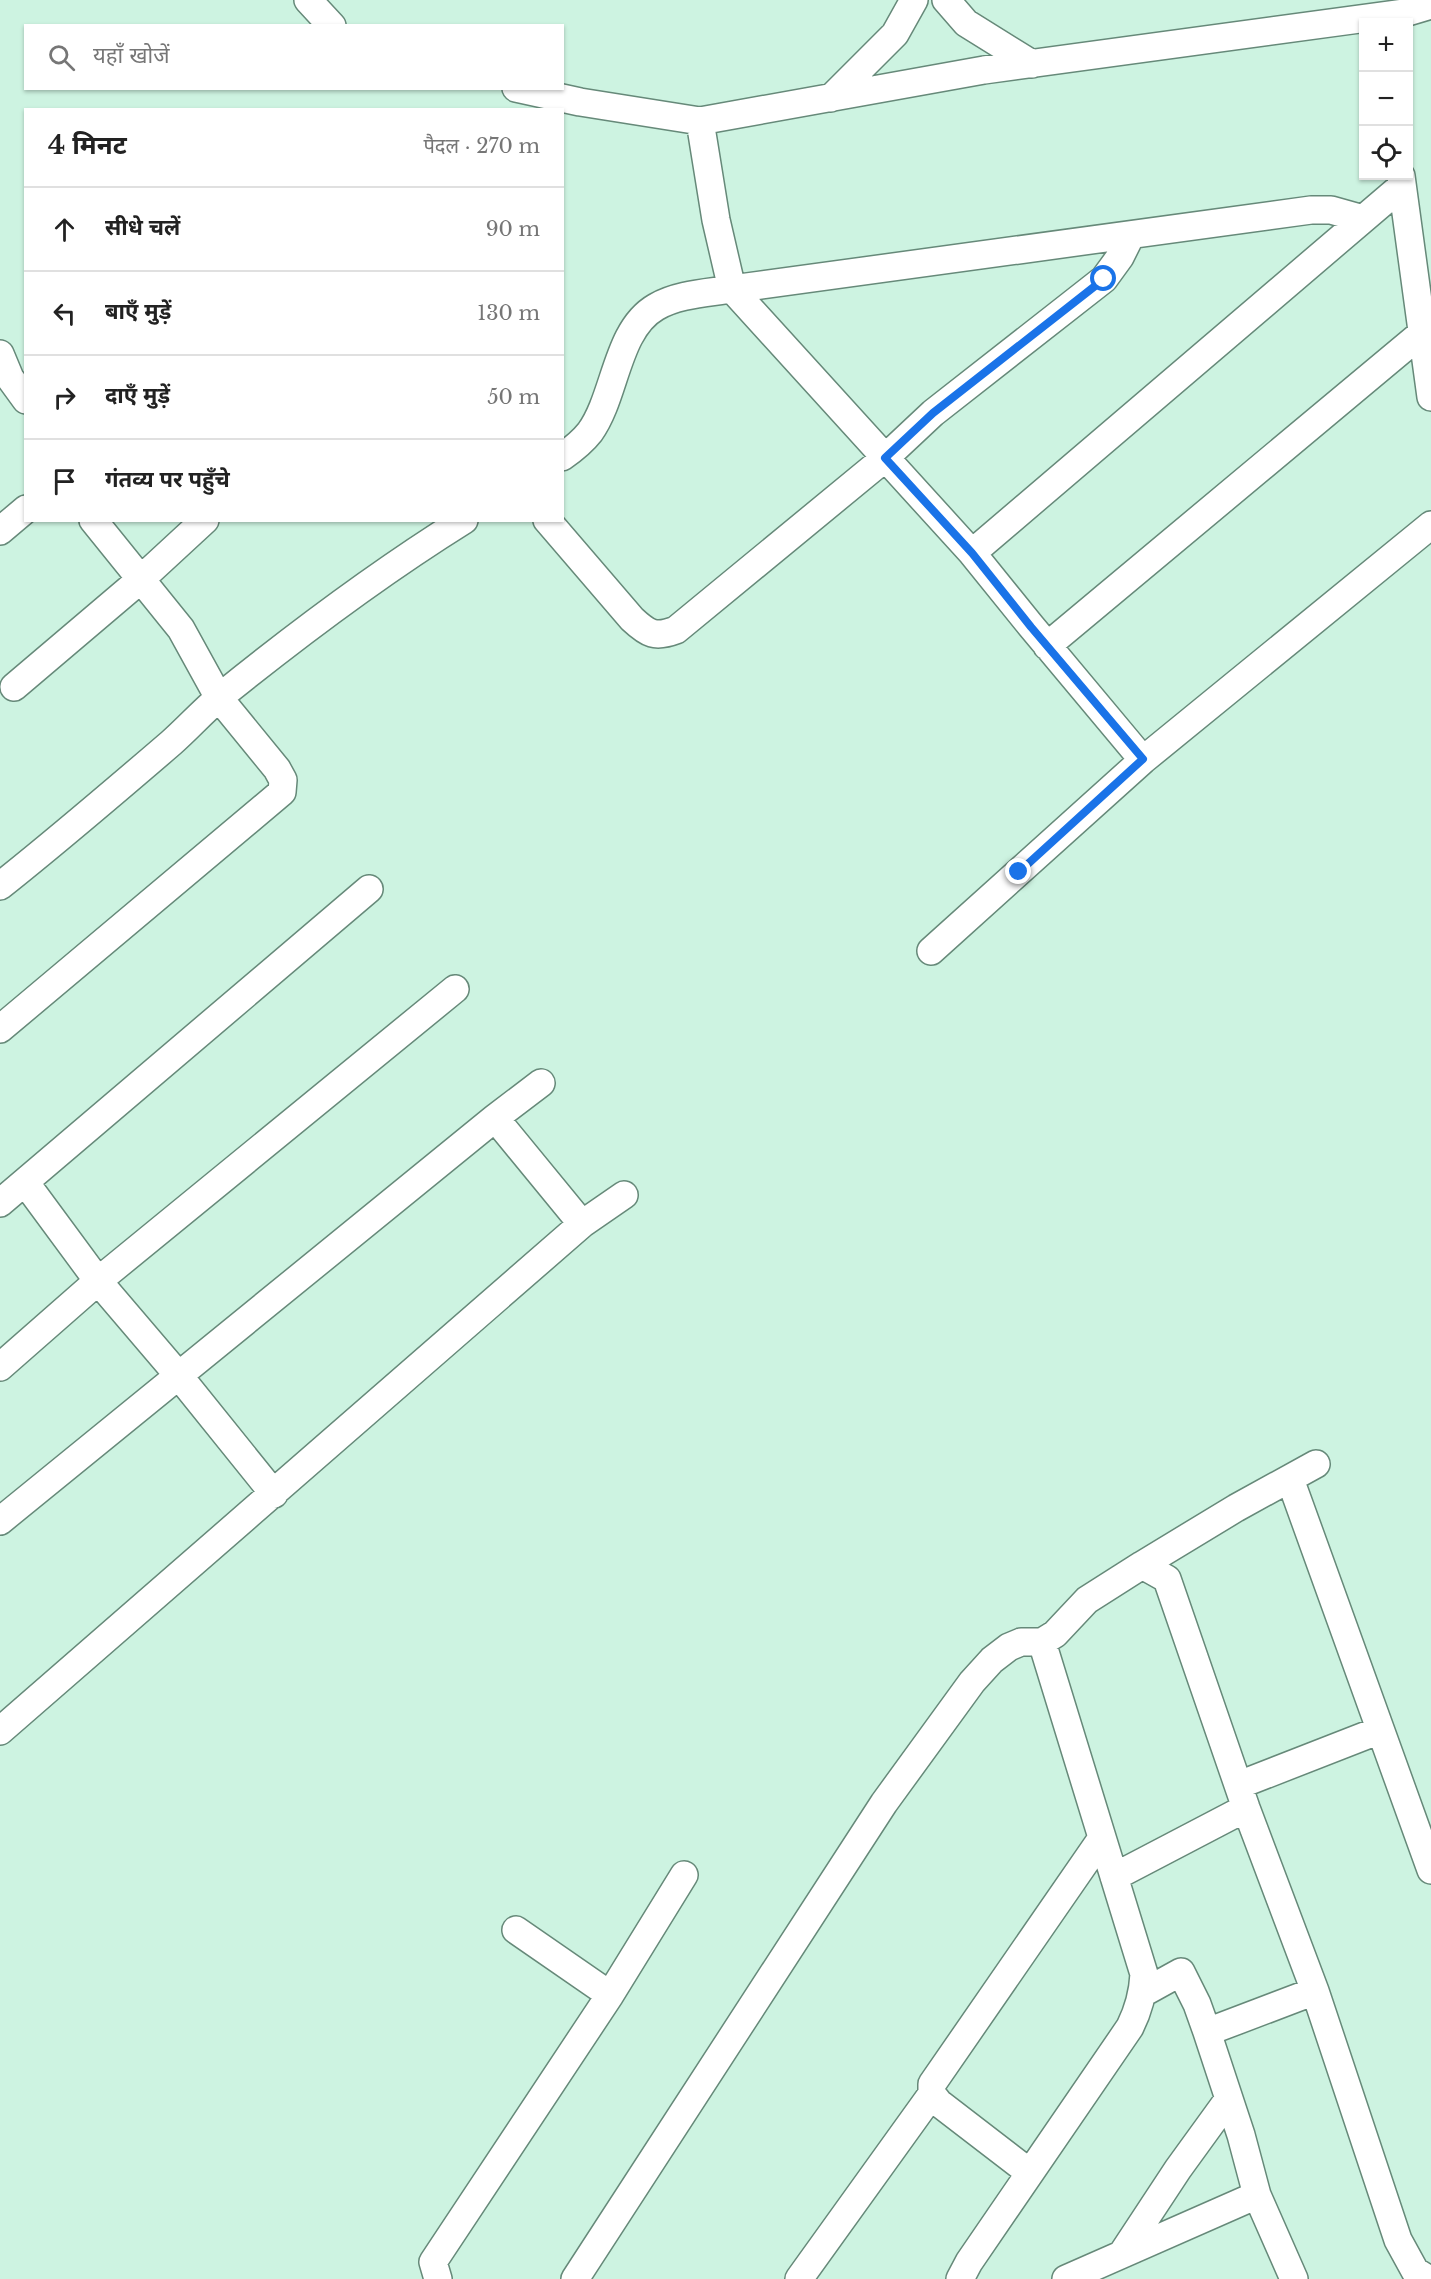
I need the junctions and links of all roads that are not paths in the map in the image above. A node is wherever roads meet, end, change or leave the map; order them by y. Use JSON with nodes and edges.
{"nodes":[{"id":1,"x":308,"y":0,"type":"edge"},
{"id":2,"x":914,"y":0,"type":"edge"},
{"id":3,"x":946,"y":0,"type":"edge"},
{"id":4,"x":1431,"y":5,"type":"edge"},
{"id":5,"x":1386,"y":18,"type":"edge"},
{"id":6,"x":1359,"y":22,"type":"edge"},
{"id":7,"x":330,"y":24,"type":"edge"},
{"id":8,"x":1032,"y":64,"type":"junction"},
{"id":9,"x":525,"y":90,"type":"edge"},
{"id":10,"x":831,"y":98,"type":"junction"},
{"id":11,"x":700,"y":121,"type":"junction"},
{"id":12,"x":1402,"y":181,"type":"edge"},
{"id":13,"x":1363,"y":219,"type":"junction"},
{"id":14,"x":1131,"y":235,"type":"junction"},
{"id":15,"x":732,"y":289,"type":"junction"},
{"id":16,"x":1422,"y":333,"type":"junction"},
{"id":17,"x":0,"y":354,"type":"edge"},
{"id":18,"x":24,"y":397,"type":"edge"},
{"id":19,"x":1431,"y":397,"type":"edge"},
{"id":20,"x":564,"y":455,"type":"edge"},
{"id":21,"x":885,"y":458,"type":"junction"},
{"id":22,"x":24,"y":511,"type":"edge"},
{"id":23,"x":95,"y":522,"type":"edge"},
{"id":24,"x":203,"y":522,"type":"edge"},
{"id":25,"x":461,"y":522,"type":"edge"},
{"id":26,"x":549,"y":522,"type":"edge"},
{"id":27,"x":1431,"y":525,"type":"edge"},
{"id":28,"x":0,"y":531,"type":"edge"},
{"id":29,"x":972,"y":553,"type":"junction"},
{"id":30,"x":140,"y":580,"type":"junction"},
{"id":31,"x":1047,"y":646,"type":"junction"},
{"id":32,"x":14,"y":687,"type":"dead end"},
{"id":33,"x":219,"y":698,"type":"junction"},
{"id":34,"x":1143,"y":759,"type":"junction"},
{"id":35,"x":0,"y":886,"type":"edge"},
{"id":36,"x":369,"y":888,"type":"dead end"},
{"id":37,"x":931,"y":951,"type":"dead end"},
{"id":38,"x":455,"y":989,"type":"dead end"},
{"id":39,"x":0,"y":1029,"type":"edge"},
{"id":40,"x":541,"y":1083,"type":"dead end"},
{"id":41,"x":495,"y":1118,"type":"junction"},
{"id":42,"x":25,"y":1182,"type":"junction"},
{"id":43,"x":624,"y":1196,"type":"dead end"},
{"id":44,"x":0,"y":1203,"type":"edge"},
{"id":45,"x":582,"y":1224,"type":"junction"},
{"id":46,"x":98,"y":1281,"type":"junction"},
{"id":47,"x":0,"y":1367,"type":"edge"},
{"id":48,"x":179,"y":1376,"type":"junction"},
{"id":49,"x":1316,"y":1464,"type":"dead end"},
{"id":50,"x":1294,"y":1490,"type":"dead end"},
{"id":51,"x":274,"y":1494,"type":"junction"},
{"id":52,"x":0,"y":1521,"type":"edge"},
{"id":53,"x":1142,"y":1565,"type":"junction"},
{"id":54,"x":1042,"y":1642,"type":"junction"},
{"id":55,"x":1380,"y":1730,"type":"junction"},
{"id":56,"x":0,"y":1731,"type":"edge"},
{"id":57,"x":1242,"y":1797,"type":"junction"},
{"id":58,"x":1102,"y":1838,"type":"junction"},
{"id":59,"x":1431,"y":1870,"type":"edge"},
{"id":60,"x":684,"y":1875,"type":"dead end"},
{"id":61,"x":1114,"y":1877,"type":"junction"},
{"id":62,"x":516,"y":1930,"type":"dead end"},
{"id":63,"x":1315,"y":1991,"type":"junction"},
{"id":64,"x":1143,"y":1993,"type":"junction"},
{"id":65,"x":610,"y":1995,"type":"junction"},
{"id":66,"x":1207,"y":2032,"type":"junction"},
{"id":67,"x":932,"y":2094,"type":"junction"},
{"id":68,"x":1228,"y":2100,"type":"junction"},
{"id":69,"x":1030,"y":2173,"type":"junction"},
{"id":70,"x":1257,"y":2195,"type":"junction"},
{"id":71,"x":1122,"y":2254,"type":"junction"},
{"id":72,"x":438,"y":2279,"type":"edge"},
{"id":73,"x":575,"y":2279,"type":"edge"},
{"id":74,"x":799,"y":2279,"type":"edge"},
{"id":75,"x":960,"y":2279,"type":"edge"},
{"id":76,"x":1066,"y":2279,"type":"edge"},
{"id":77,"x":1294,"y":2279,"type":"edge"},
{"id":78,"x":1428,"y":2279,"type":"edge"}],
"edges":[{"from":1,"to":7,"type":"street"},
{"from":2,"to":10,"type":"street"},
{"from":3,"to":8,"type":"street"},
{"from":4,"to":5,"type":"street"},
{"from":6,"to":8,"type":"street"},
{"from":8,"to":10,"type":"street"},
{"from":9,"to":11,"type":"street"},
{"from":10,"to":11,"type":"street"},
{"from":11,"to":15,"type":"street"},
{"from":12,"to":13,"type":"street"},
{"from":12,"to":16,"type":"street"},
{"from":13,"to":14,"type":"street"},
{"from":13,"to":29,"type":"street"},
{"from":14,"to":15,"type":"street"},
{"from":14,"to":21,"type":"street"},
{"from":15,"to":20,"type":"street"},
{"from":15,"to":21,"type":"street"},
{"from":16,"to":19,"type":"street"},
{"from":16,"to":31,"type":"street"},
{"from":17,"to":18,"type":"street"},
{"from":21,"to":26,"type":"street"},
{"from":21,"to":29,"type":"street"},
{"from":22,"to":28,"type":"street"},
{"from":23,"to":30,"type":"street"},
{"from":24,"to":30,"type":"street"},
{"from":25,"to":33,"type":"street"},
{"from":27,"to":34,"type":"street"},
{"from":29,"to":31,"type":"street"},
{"from":30,"to":32,"type":"street"},
{"from":30,"to":33,"type":"street"},
{"from":31,"to":34,"type":"street"},
{"from":33,"to":35,"type":"street"},
{"from":33,"to":39,"type":"street"},
{"from":34,"to":37,"type":"street"},
{"from":36,"to":42,"type":"street"},
{"from":38,"to":46,"type":"street"},
{"from":40,"to":41,"type":"street"},
{"from":41,"to":45,"type":"street"},
{"from":41,"to":48,"type":"street"},
{"from":42,"to":44,"type":"street"},
{"from":42,"to":46,"type":"street"},
{"from":43,"to":45,"type":"street"},
{"from":45,"to":51,"type":"street"},
{"from":46,"to":47,"type":"street"},
{"from":46,"to":48,"type":"street"},
{"from":48,"to":51,"type":"street"},
{"from":48,"to":52,"type":"street"},
{"from":49,"to":53,"type":"street"},
{"from":50,"to":55,"type":"street"},
{"from":51,"to":56,"type":"street"},
{"from":53,"to":54,"type":"street"},
{"from":53,"to":57,"type":"street"},
{"from":54,"to":58,"type":"street"},
{"from":54,"to":73,"type":"street"},
{"from":55,"to":57,"type":"street"},
{"from":55,"to":59,"type":"street"},
{"from":57,"to":61,"type":"street"},
{"from":57,"to":63,"type":"street"},
{"from":58,"to":61,"type":"street"},
{"from":58,"to":67,"type":"street"},
{"from":60,"to":65,"type":"street"},
{"from":61,"to":64,"type":"street"},
{"from":62,"to":65,"type":"street"},
{"from":63,"to":66,"type":"street"},
{"from":63,"to":78,"type":"street"},
{"from":64,"to":66,"type":"street"},
{"from":64,"to":69,"type":"street"},
{"from":65,"to":72,"type":"street"},
{"from":66,"to":68,"type":"street"},
{"from":67,"to":69,"type":"street"},
{"from":67,"to":74,"type":"street"},
{"from":68,"to":70,"type":"street"},
{"from":68,"to":71,"type":"street"},
{"from":69,"to":75,"type":"street"},
{"from":70,"to":71,"type":"street"},
{"from":70,"to":77,"type":"street"},
{"from":71,"to":76,"type":"street"}]}
